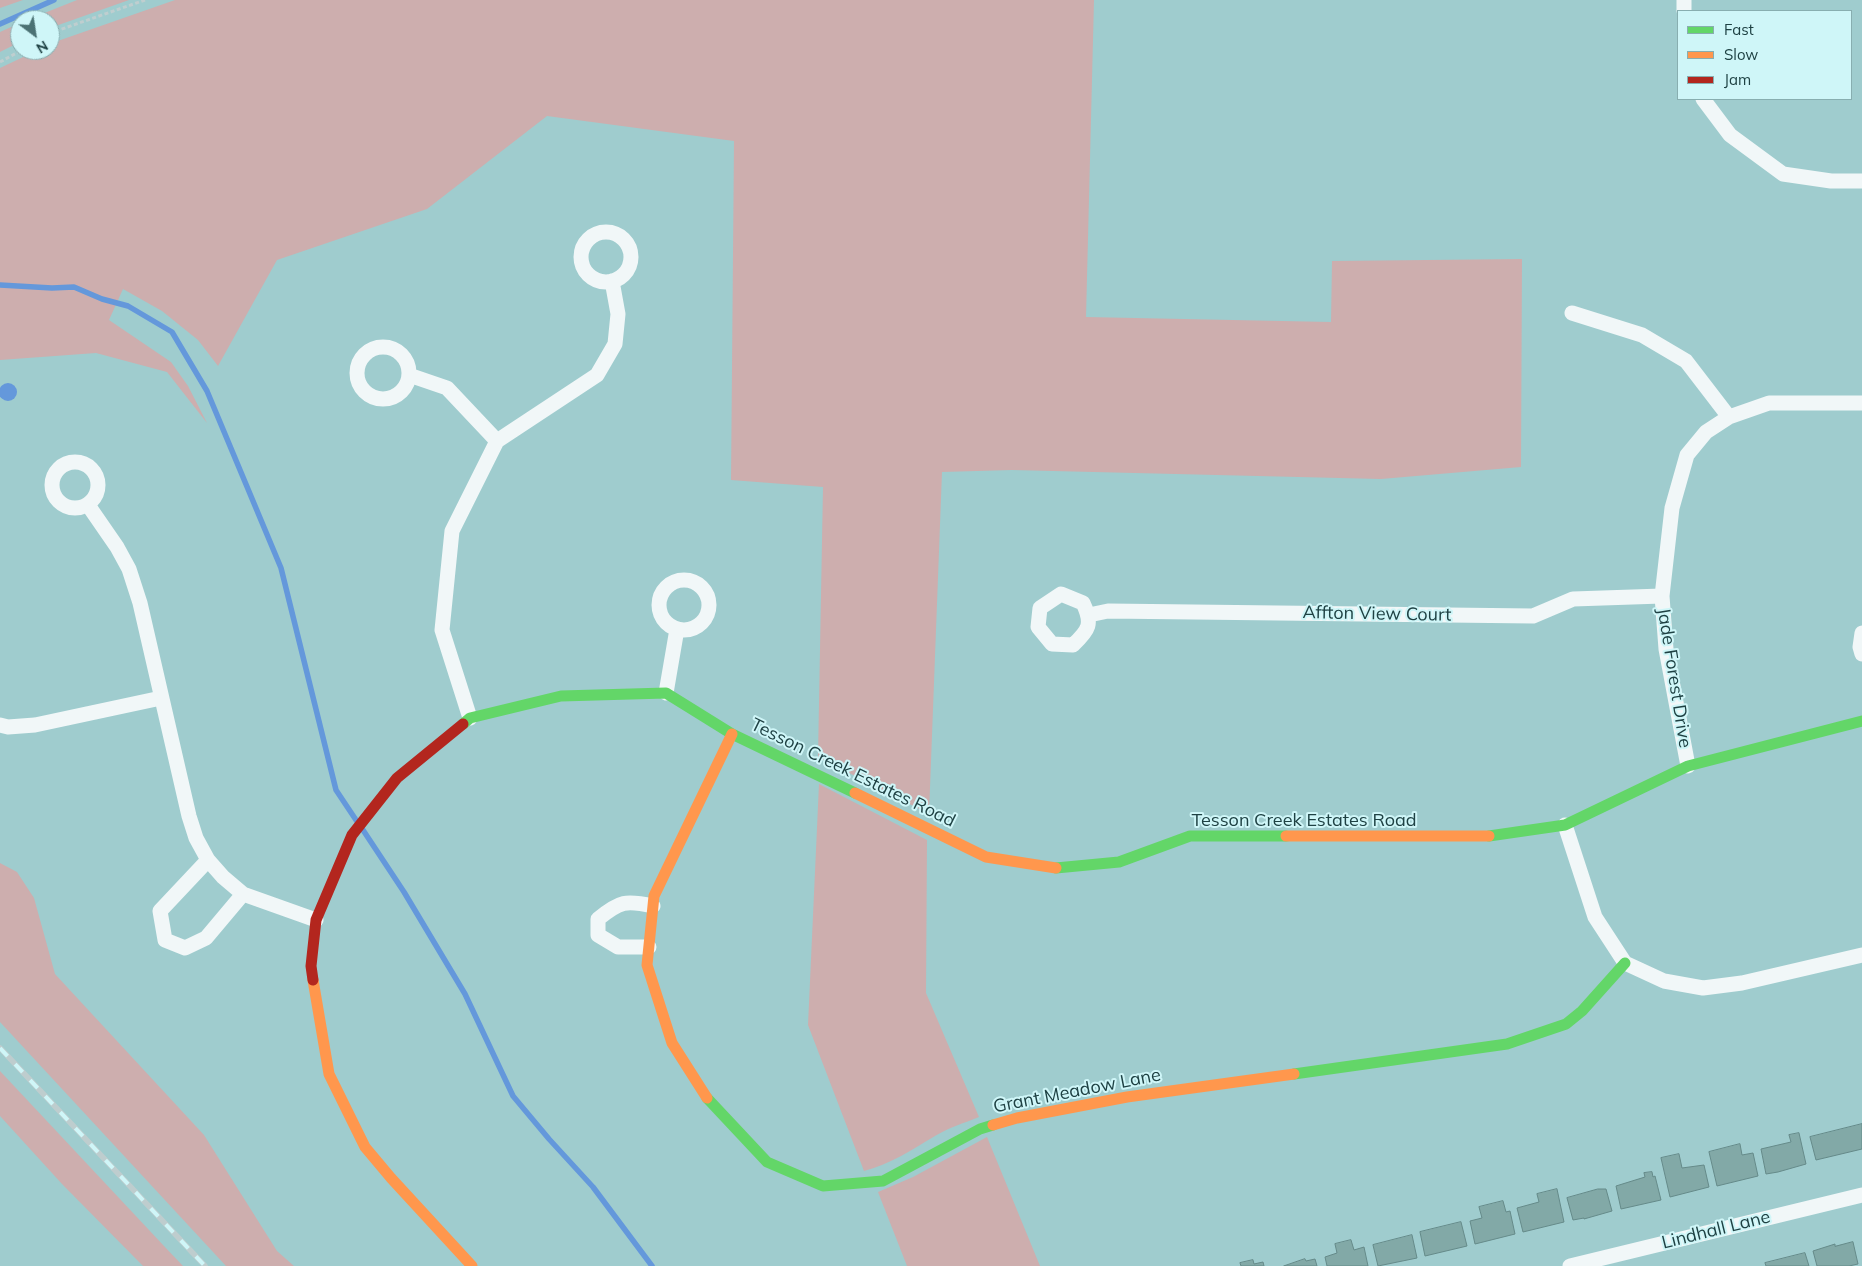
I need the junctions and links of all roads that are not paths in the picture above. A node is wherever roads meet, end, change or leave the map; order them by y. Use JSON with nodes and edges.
{"nodes":[{"id":1,"x":1704,"y":100,"type":"edge"},
{"id":2,"x":1862,"y":181,"type":"edge"},
{"id":3,"x":612,"y":281,"type":"dead end"},
{"id":4,"x":1572,"y":313,"type":"dead end"},
{"id":5,"x":409,"y":375,"type":"dead end"},
{"id":6,"x":1862,"y":403,"type":"edge"},
{"id":7,"x":1728,"y":417,"type":"junction"},
{"id":8,"x":496,"y":441,"type":"junction"},
{"id":9,"x":88,"y":505,"type":"dead end"},
{"id":10,"x":1662,"y":596,"type":"junction"},
{"id":11,"x":1089,"y":616,"type":"dead end"},
{"id":12,"x":677,"y":629,"type":"dead end"},
{"id":13,"x":1862,"y":633,"type":"edge"},
{"id":14,"x":1862,"y":654,"type":"edge"},
{"id":15,"x":666,"y":693,"type":"junction"},
{"id":16,"x":161,"y":698,"type":"junction"},
{"id":17,"x":470,"y":718,"type":"junction"},
{"id":18,"x":1862,"y":720,"type":"edge"},
{"id":19,"x":0,"y":725,"type":"edge"},
{"id":20,"x":732,"y":734,"type":"junction"},
{"id":21,"x":1688,"y":766,"type":"junction"},
{"id":22,"x":1565,"y":825,"type":"junction"},
{"id":23,"x":208,"y":860,"type":"junction"},
{"id":24,"x":243,"y":894,"type":"junction"},
{"id":25,"x":653,"y":906,"type":"junction"},
{"id":26,"x":316,"y":920,"type":"junction"},
{"id":27,"x":648,"y":947,"type":"junction"},
{"id":28,"x":1862,"y":955,"type":"edge"},
{"id":29,"x":1625,"y":963,"type":"junction"},
{"id":30,"x":1862,"y":1195,"type":"edge"},
{"id":31,"x":472,"y":1266,"type":"edge"},
{"id":32,"x":1570,"y":1266,"type":"edge"}],
"edges":[{"from":1,"to":2,"type":"street"},
{"from":3,"to":8,"type":"street"},
{"from":4,"to":7,"type":"street"},
{"from":5,"to":8,"type":"street"},
{"from":6,"to":7,"type":"street","name":"Jade Forest Drive"},
{"from":7,"to":10,"type":"street","name":"Jade Forest Drive"},
{"from":8,"to":17,"type":"street"},
{"from":9,"to":16,"type":"street"},
{"from":10,"to":11,"type":"street","name":"Affton View Court"},
{"from":10,"to":21,"type":"street","name":"Jade Forest Drive"},
{"from":12,"to":15,"type":"street"},
{"from":13,"to":14,"type":"street"},
{"from":15,"to":17,"type":"street"},
{"from":15,"to":20,"type":"street","name":"Tesson Creek Estates Road"},
{"from":16,"to":19,"type":"street"},
{"from":16,"to":23,"type":"street"},
{"from":17,"to":26,"type":"street"},
{"from":18,"to":21,"type":"street","name":"Tesson Creek Estates Road"},
{"from":20,"to":22,"type":"street","name":"Tesson Creek Estates Road"},
{"from":20,"to":25,"type":"street","name":"Grant Meadow Lane"},
{"from":21,"to":22,"type":"street","name":"Tesson Creek Estates Road"},
{"from":22,"to":29,"type":"street"},
{"from":23,"to":24,"type":"street"},
{"from":23,"to":24,"type":"street"},
{"from":24,"to":26,"type":"street"},
{"from":25,"to":27,"type":"street","name":"Grant Meadow Lane"},
{"from":25,"to":27,"type":"street"},
{"from":26,"to":31,"type":"street"},
{"from":27,"to":29,"type":"street","name":"Grant Meadow Lane"},
{"from":28,"to":29,"type":"street"},
{"from":30,"to":32,"type":"street","name":"Lindhall Lane"}]}
